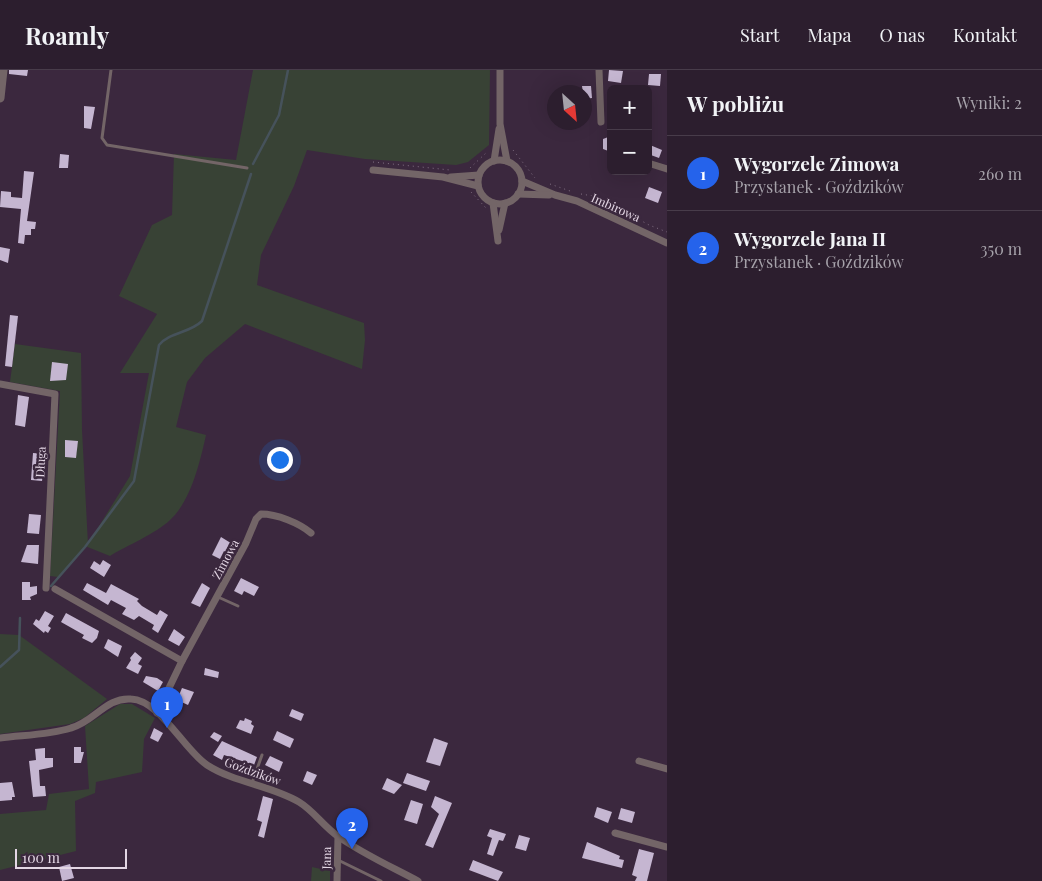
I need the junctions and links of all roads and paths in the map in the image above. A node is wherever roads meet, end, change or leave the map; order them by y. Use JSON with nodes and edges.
{"nodes":[{"id":1,"x":3,"y":70,"type":"edge"},
{"id":2,"x":111,"y":70,"type":"edge"},
{"id":3,"x":500,"y":70,"type":"edge"},
{"id":4,"x":599,"y":70,"type":"edge"},
{"id":5,"x":0,"y":98,"type":"edge"},
{"id":6,"x":601,"y":122,"type":"dead end"},
{"id":7,"x":500,"y":124,"type":"junction"},
{"id":8,"x":508,"y":146,"type":"dead end"},
{"id":9,"x":493,"y":147,"type":"dead end"},
{"id":10,"x":494,"y":160,"type":"junction"},
{"id":11,"x":507,"y":161,"type":"junction"},
{"id":12,"x":374,"y":162,"type":"dead end"},
{"id":13,"x":652,"y":164,"type":"edge"},
{"id":14,"x":247,"y":168,"type":"dead end"},
{"id":15,"x":667,"y":169,"type":"edge"},
{"id":16,"x":373,"y":170,"type":"dead end"},
{"id":17,"x":457,"y":170,"type":"dead end"},
{"id":18,"x":466,"y":171,"type":"dead end"},
{"id":19,"x":479,"y":174,"type":"junction"},
{"id":20,"x":443,"y":177,"type":"junction"},
{"id":21,"x":522,"y":180,"type":"junction"},
{"id":22,"x":536,"y":180,"type":"dead end"},
{"id":23,"x":545,"y":183,"type":"dead end"},
{"id":24,"x":478,"y":186,"type":"junction"},
{"id":25,"x":466,"y":187,"type":"dead end"},
{"id":26,"x":518,"y":194,"type":"junction"},
{"id":27,"x":555,"y":195,"type":"junction"},
{"id":28,"x":493,"y":203,"type":"junction"},
{"id":29,"x":506,"y":203,"type":"junction"},
{"id":30,"x":486,"y":208,"type":"dead end"},
{"id":31,"x":667,"y":233,"type":"edge"},
{"id":32,"x":665,"y":243,"type":"edge"},
{"id":33,"x":0,"y":384,"type":"edge"},
{"id":34,"x":311,"y":533,"type":"dead end"},
{"id":35,"x":46,"y":588,"type":"dead end"},
{"id":36,"x":55,"y":589,"type":"dead end"},
{"id":37,"x":218,"y":596,"type":"junction"},
{"id":38,"x":238,"y":606,"type":"dead end"},
{"id":39,"x":182,"y":661,"type":"junction"},
{"id":40,"x":157,"y":713,"type":"junction"},
{"id":41,"x":0,"y":738,"type":"edge"},
{"id":42,"x":262,"y":755,"type":"dead end"},
{"id":43,"x":640,"y":761,"type":"dead end"},
{"id":44,"x":667,"y":769,"type":"edge"},
{"id":45,"x":251,"y":783,"type":"junction"},
{"id":46,"x":615,"y":833,"type":"dead end"},
{"id":47,"x":338,"y":836,"type":"junction"},
{"id":48,"x":667,"y":847,"type":"edge"},
{"id":49,"x":337,"y":860,"type":"junction"},
{"id":50,"x":337,"y":881,"type":"edge"},
{"id":51,"x":381,"y":881,"type":"edge"},
{"id":52,"x":418,"y":881,"type":"edge"}],
"edges":[{"from":1,"to":5,"type":"street"},
{"from":2,"to":14,"type":"lane"},
{"from":3,"to":7,"type":"street"},
{"from":4,"to":6,"type":"street"},
{"from":7,"to":10,"type":"street"},
{"from":7,"to":11,"type":"street"},
{"from":8,"to":22,"type":"path"},
{"from":9,"to":18,"type":"path"},
{"from":10,"to":11,"type":"street"},
{"from":10,"to":19,"type":"street"},
{"from":11,"to":21,"type":"street"},
{"from":12,"to":17,"type":"path"},
{"from":13,"to":15,"type":"street"},
{"from":16,"to":20,"type":"street"},
{"from":19,"to":20,"type":"street"},
{"from":19,"to":24,"type":"street"},
{"from":20,"to":24,"type":"street"},
{"from":21,"to":26,"type":"street"},
{"from":21,"to":27,"type":"street","name":"Imbirowa"},
{"from":23,"to":31,"type":"path"},
{"from":24,"to":28,"type":"street"},
{"from":25,"to":30,"type":"path"},
{"from":26,"to":27,"type":"street","name":"Imbirowa"},
{"from":26,"to":29,"type":"street"},
{"from":27,"to":32,"type":"street","name":"Imbirowa"},
{"from":28,"to":29,"type":"street"},
{"from":28,"to":29,"type":"street"},
{"from":31,"to":32,"type":"street"},
{"from":33,"to":35,"type":"street","name":"Długa"},
{"from":34,"to":37,"type":"street","name":"Zimowa"},
{"from":36,"to":39,"type":"street"},
{"from":37,"to":38,"type":"lane"},
{"from":37,"to":39,"type":"street","name":"Zimowa"},
{"from":39,"to":40,"type":"street","name":"Zimowa"},
{"from":40,"to":41,"type":"street","name":"Goździków"},
{"from":40,"to":45,"type":"street","name":"Goździków"},
{"from":42,"to":45,"type":"lane"},
{"from":43,"to":44,"type":"street"},
{"from":45,"to":47,"type":"street","name":"Goździków"},
{"from":46,"to":48,"type":"street"},
{"from":47,"to":49,"type":"street","name":"Jana"},
{"from":47,"to":52,"type":"street","name":"Goździków"},
{"from":49,"to":50,"type":"street","name":"Jana"},
{"from":49,"to":51,"type":"lane"}]}
